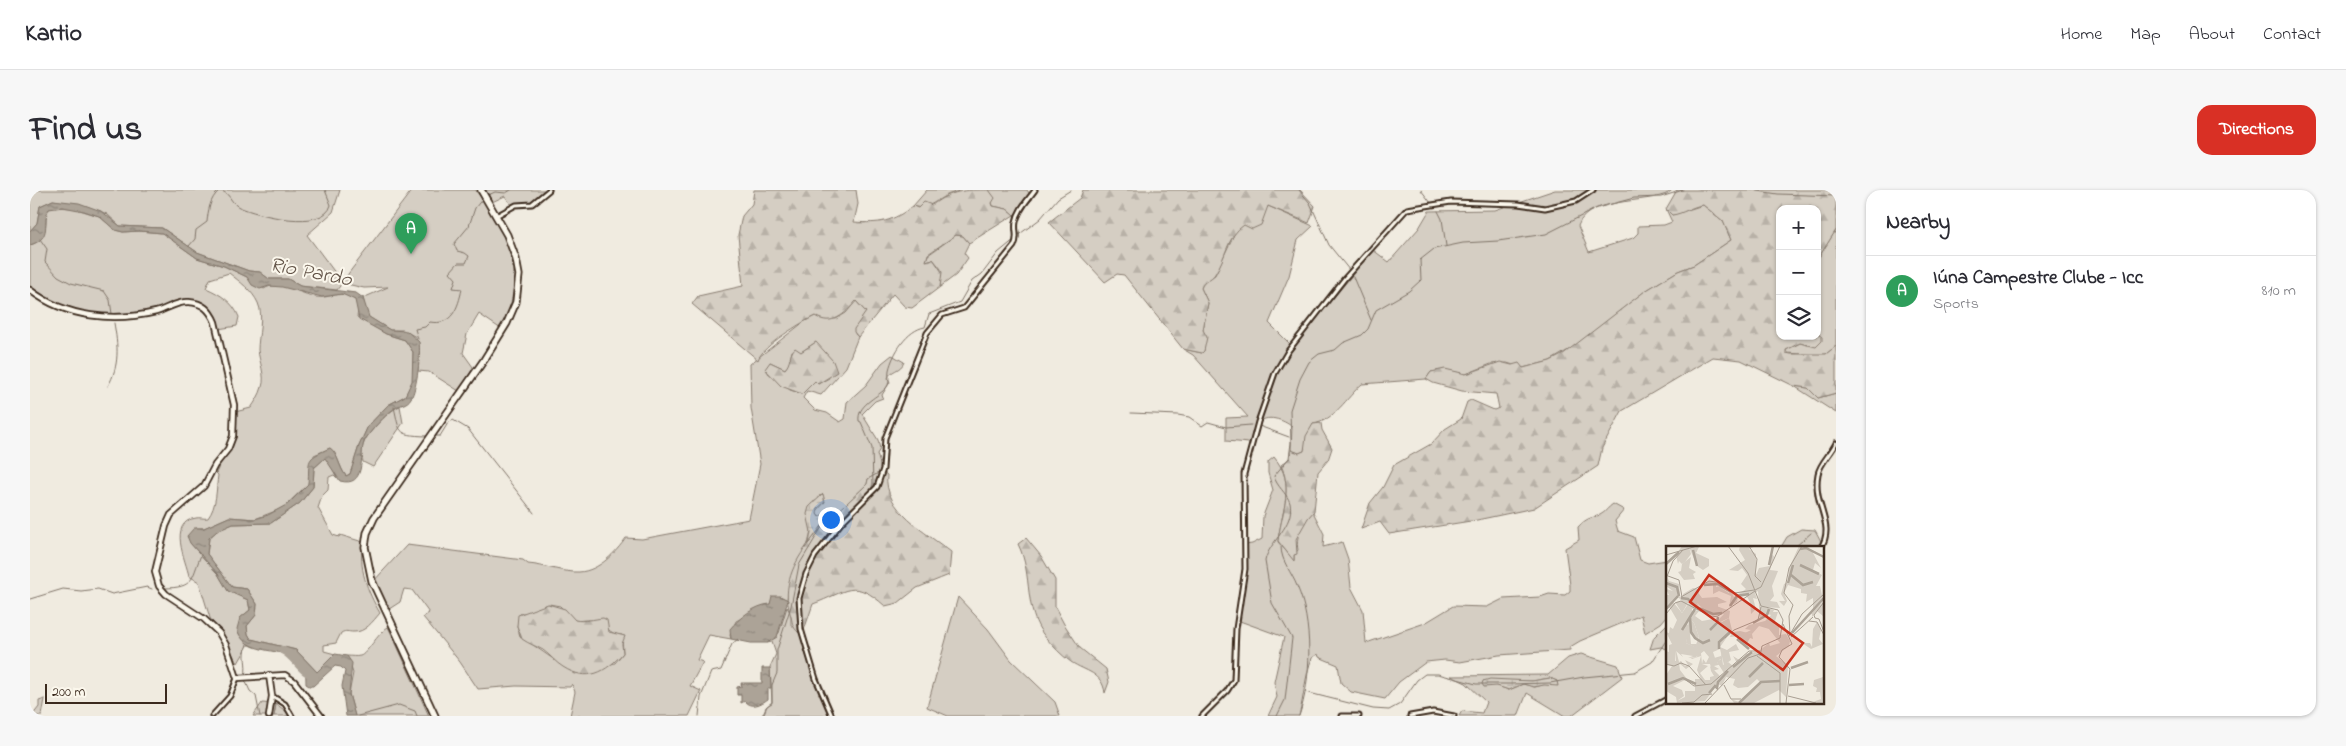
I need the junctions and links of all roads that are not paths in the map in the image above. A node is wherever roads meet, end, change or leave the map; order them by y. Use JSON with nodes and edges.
{"nodes":[{"id":1,"x":481,"y":190,"type":"edge"},
{"id":2,"x":549,"y":190,"type":"edge"},
{"id":3,"x":1035,"y":190,"type":"edge"},
{"id":4,"x":1593,"y":190,"type":"edge"},
{"id":5,"x":496,"y":216,"type":"junction"},
{"id":6,"x":30,"y":290,"type":"edge"},
{"id":7,"x":1836,"y":443,"type":"edge"},
{"id":8,"x":1822,"y":546,"type":"edge"},
{"id":9,"x":268,"y":675,"type":"junction"},
{"id":10,"x":242,"y":678,"type":"junction"},
{"id":11,"x":272,"y":696,"type":"junction"},
{"id":12,"x":1666,"y":700,"type":"edge"},
{"id":13,"x":212,"y":716,"type":"edge"},
{"id":14,"x":269,"y":716,"type":"edge"},
{"id":15,"x":292,"y":716,"type":"edge"},
{"id":16,"x":321,"y":716,"type":"edge"},
{"id":17,"x":435,"y":716,"type":"edge"},
{"id":18,"x":832,"y":716,"type":"edge"},
{"id":19,"x":1202,"y":716,"type":"edge"},
{"id":20,"x":1342,"y":716,"type":"edge"},
{"id":21,"x":1359,"y":716,"type":"edge"},
{"id":22,"x":1410,"y":716,"type":"edge"},
{"id":23,"x":1454,"y":716,"type":"edge"},
{"id":24,"x":1635,"y":716,"type":"edge"}],
"edges":[{"from":1,"to":5,"type":"main road"},
{"from":2,"to":5,"type":"street"},
{"from":3,"to":18,"type":"street"},
{"from":4,"to":19,"type":"street"},
{"from":5,"to":17,"type":"main road"},
{"from":6,"to":10,"type":"street"},
{"from":7,"to":8,"type":"street"},
{"from":9,"to":10,"type":"street"},
{"from":9,"to":11,"type":"street"},
{"from":9,"to":16,"type":"street"},
{"from":10,"to":13,"type":"street"},
{"from":11,"to":14,"type":"street"},
{"from":11,"to":15,"type":"street"},
{"from":12,"to":24,"type":"street"},
{"from":20,"to":21,"type":"street"},
{"from":22,"to":23,"type":"street"}]}
